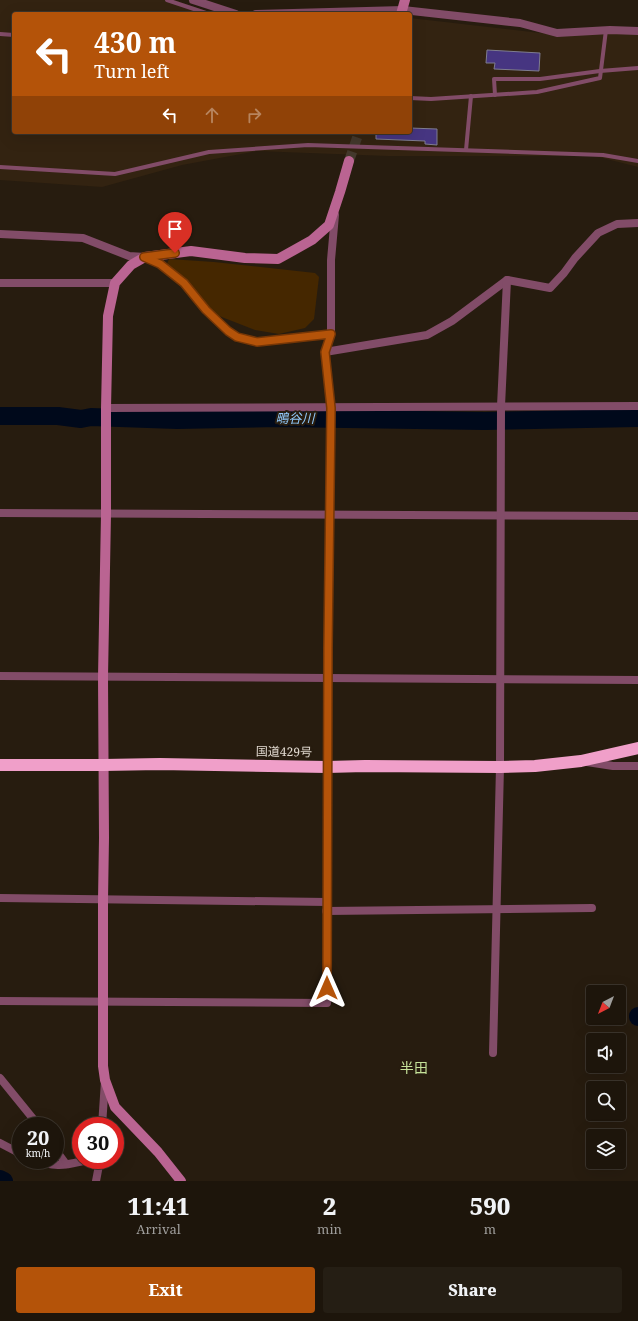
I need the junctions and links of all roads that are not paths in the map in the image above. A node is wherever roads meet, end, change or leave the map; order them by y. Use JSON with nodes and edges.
{"nodes":[{"id":1,"x":167,"y":0,"type":"edge"},
{"id":2,"x":193,"y":0,"type":"edge"},
{"id":3,"x":403,"y":8,"type":"edge"},
{"id":4,"x":202,"y":12,"type":"edge"},
{"id":5,"x":230,"y":12,"type":"edge"},
{"id":6,"x":305,"y":12,"type":"edge"},
{"id":7,"x":606,"y":30,"type":"junction"},
{"id":8,"x":638,"y":31,"type":"edge"},
{"id":9,"x":0,"y":34,"type":"edge"},
{"id":10,"x":12,"y":35,"type":"edge"},
{"id":11,"x":638,"y":68,"type":"edge"},
{"id":12,"x":600,"y":71,"type":"junction"},
{"id":13,"x":495,"y":95,"type":"junction"},
{"id":14,"x":471,"y":96,"type":"junction"},
{"id":15,"x":412,"y":98,"type":"edge"},
{"id":16,"x":466,"y":150,"type":"junction"},
{"id":17,"x":350,"y":161,"type":"tunnel mouth"},
{"id":18,"x":638,"y":161,"type":"edge"},
{"id":19,"x":0,"y":167,"type":"edge"},
{"id":20,"x":336,"y":204,"type":"junction"},
{"id":21,"x":638,"y":223,"type":"edge"},
{"id":22,"x":0,"y":234,"type":"edge"},
{"id":23,"x":144,"y":257,"type":"junction"},
{"id":24,"x":506,"y":280,"type":"junction"},
{"id":25,"x":0,"y":283,"type":"edge"},
{"id":26,"x":115,"y":283,"type":"junction"},
{"id":27,"x":331,"y":334,"type":"junction"},
{"id":28,"x":325,"y":352,"type":"junction"},
{"id":29,"x":501,"y":406,"type":"junction"},
{"id":30,"x":638,"y":406,"type":"edge"},
{"id":31,"x":106,"y":408,"type":"junction"},
{"id":32,"x":331,"y":408,"type":"junction"},
{"id":33,"x":0,"y":512,"type":"edge"},
{"id":34,"x":106,"y":514,"type":"junction"},
{"id":35,"x":330,"y":515,"type":"junction"},
{"id":36,"x":501,"y":515,"type":"junction"},
{"id":37,"x":638,"y":516,"type":"edge"},
{"id":38,"x":0,"y":676,"type":"edge"},
{"id":39,"x":103,"y":677,"type":"junction"},
{"id":40,"x":328,"y":678,"type":"junction"},
{"id":41,"x":500,"y":680,"type":"junction"},
{"id":42,"x":638,"y":680,"type":"edge"},
{"id":43,"x":638,"y":748,"type":"edge"},
{"id":44,"x":580,"y":761,"type":"junction"},
{"id":45,"x":0,"y":765,"type":"edge"},
{"id":46,"x":103,"y":765,"type":"junction"},
{"id":47,"x":638,"y":766,"type":"edge"},
{"id":48,"x":327,"y":767,"type":"junction"},
{"id":49,"x":500,"y":767,"type":"junction"},
{"id":50,"x":0,"y":898,"type":"edge"},
{"id":51,"x":102,"y":900,"type":"junction"},
{"id":52,"x":327,"y":902,"type":"junction"},
{"id":53,"x":592,"y":908,"type":"dead end"},
{"id":54,"x":496,"y":909,"type":"junction"},
{"id":55,"x":326,"y":910,"type":"junction"},
{"id":56,"x":0,"y":1001,"type":"edge"},
{"id":57,"x":103,"y":1002,"type":"junction"},
{"id":58,"x":493,"y":1053,"type":"dead end"},
{"id":59,"x":0,"y":1078,"type":"edge"},
{"id":60,"x":105,"y":1080,"type":"junction"},
{"id":61,"x":32,"y":1117,"type":"edge"},
{"id":62,"x":103,"y":1117,"type":"edge"},
{"id":63,"x":0,"y":1143,"type":"edge"},
{"id":64,"x":12,"y":1149,"type":"edge"},
{"id":65,"x":64,"y":1161,"type":"edge"},
{"id":66,"x":72,"y":1163,"type":"edge"},
{"id":67,"x":66,"y":1164,"type":"joint"},
{"id":68,"x":98,"y":1169,"type":"edge"},
{"id":69,"x":96,"y":1181,"type":"edge"},
{"id":70,"x":181,"y":1181,"type":"edge"}],
"edges":[{"from":1,"to":4,"type":"lane"},
{"from":2,"to":5,"type":"street"},
{"from":3,"to":6,"type":"street"},
{"from":3,"to":7,"type":"street"},
{"from":7,"to":8,"type":"street"},
{"from":7,"to":12,"type":"lane"},
{"from":9,"to":10,"type":"lane"},
{"from":11,"to":12,"type":"lane"},
{"from":12,"to":13,"type":"lane"},
{"from":12,"to":13,"type":"lane"},
{"from":13,"to":14,"type":"lane"},
{"from":14,"to":15,"type":"lane"},
{"from":14,"to":16,"type":"lane"},
{"from":16,"to":18,"type":"lane"},
{"from":16,"to":19,"type":"lane"},
{"from":17,"to":20,"type":"street"},
{"from":20,"to":23,"type":"street"},
{"from":20,"to":27,"type":"street"},
{"from":21,"to":24,"type":"street"},
{"from":22,"to":23,"type":"street"},
{"from":23,"to":26,"type":"street"},
{"from":23,"to":27,"type":"street"},
{"from":24,"to":28,"type":"street"},
{"from":24,"to":29,"type":"street"},
{"from":25,"to":26,"type":"street"},
{"from":26,"to":31,"type":"street"},
{"from":27,"to":28,"type":"street"},
{"from":28,"to":32,"type":"street"},
{"from":29,"to":30,"type":"street"},
{"from":29,"to":32,"type":"street"},
{"from":29,"to":36,"type":"street"},
{"from":31,"to":32,"type":"street"},
{"from":31,"to":34,"type":"street"},
{"from":32,"to":35,"type":"street"},
{"from":33,"to":34,"type":"street"},
{"from":34,"to":35,"type":"street"},
{"from":34,"to":39,"type":"street"},
{"from":35,"to":36,"type":"street"},
{"from":35,"to":40,"type":"street"},
{"from":36,"to":37,"type":"street"},
{"from":36,"to":41,"type":"street"},
{"from":38,"to":39,"type":"street"},
{"from":39,"to":40,"type":"street"},
{"from":39,"to":46,"type":"street"},
{"from":40,"to":41,"type":"street"},
{"from":40,"to":48,"type":"street"},
{"from":41,"to":42,"type":"street"},
{"from":41,"to":49,"type":"street"},
{"from":43,"to":44,"type":"highway","name":"国道429号"},
{"from":44,"to":47,"type":"street"},
{"from":44,"to":49,"type":"highway","name":"国道429号"},
{"from":45,"to":46,"type":"highway","name":"国道429号"},
{"from":46,"to":48,"type":"highway","name":"国道429号"},
{"from":46,"to":51,"type":"street"},
{"from":48,"to":49,"type":"highway","name":"国道429号"},
{"from":48,"to":52,"type":"street"},
{"from":49,"to":54,"type":"street"},
{"from":50,"to":51,"type":"street"},
{"from":51,"to":52,"type":"street"},
{"from":51,"to":57,"type":"street"},
{"from":52,"to":55,"type":"street"},
{"from":53,"to":54,"type":"street"},
{"from":54,"to":55,"type":"street"},
{"from":54,"to":58,"type":"street"},
{"from":55,"to":57,"type":"street"},
{"from":56,"to":57,"type":"street"},
{"from":57,"to":60,"type":"street"},
{"from":59,"to":61,"type":"street"},
{"from":60,"to":62,"type":"street"},
{"from":60,"to":70,"type":"street"},
{"from":63,"to":64,"type":"street"},
{"from":65,"to":67,"type":"street"},
{"from":66,"to":67,"type":"street"},
{"from":68,"to":69,"type":"street"}]}
